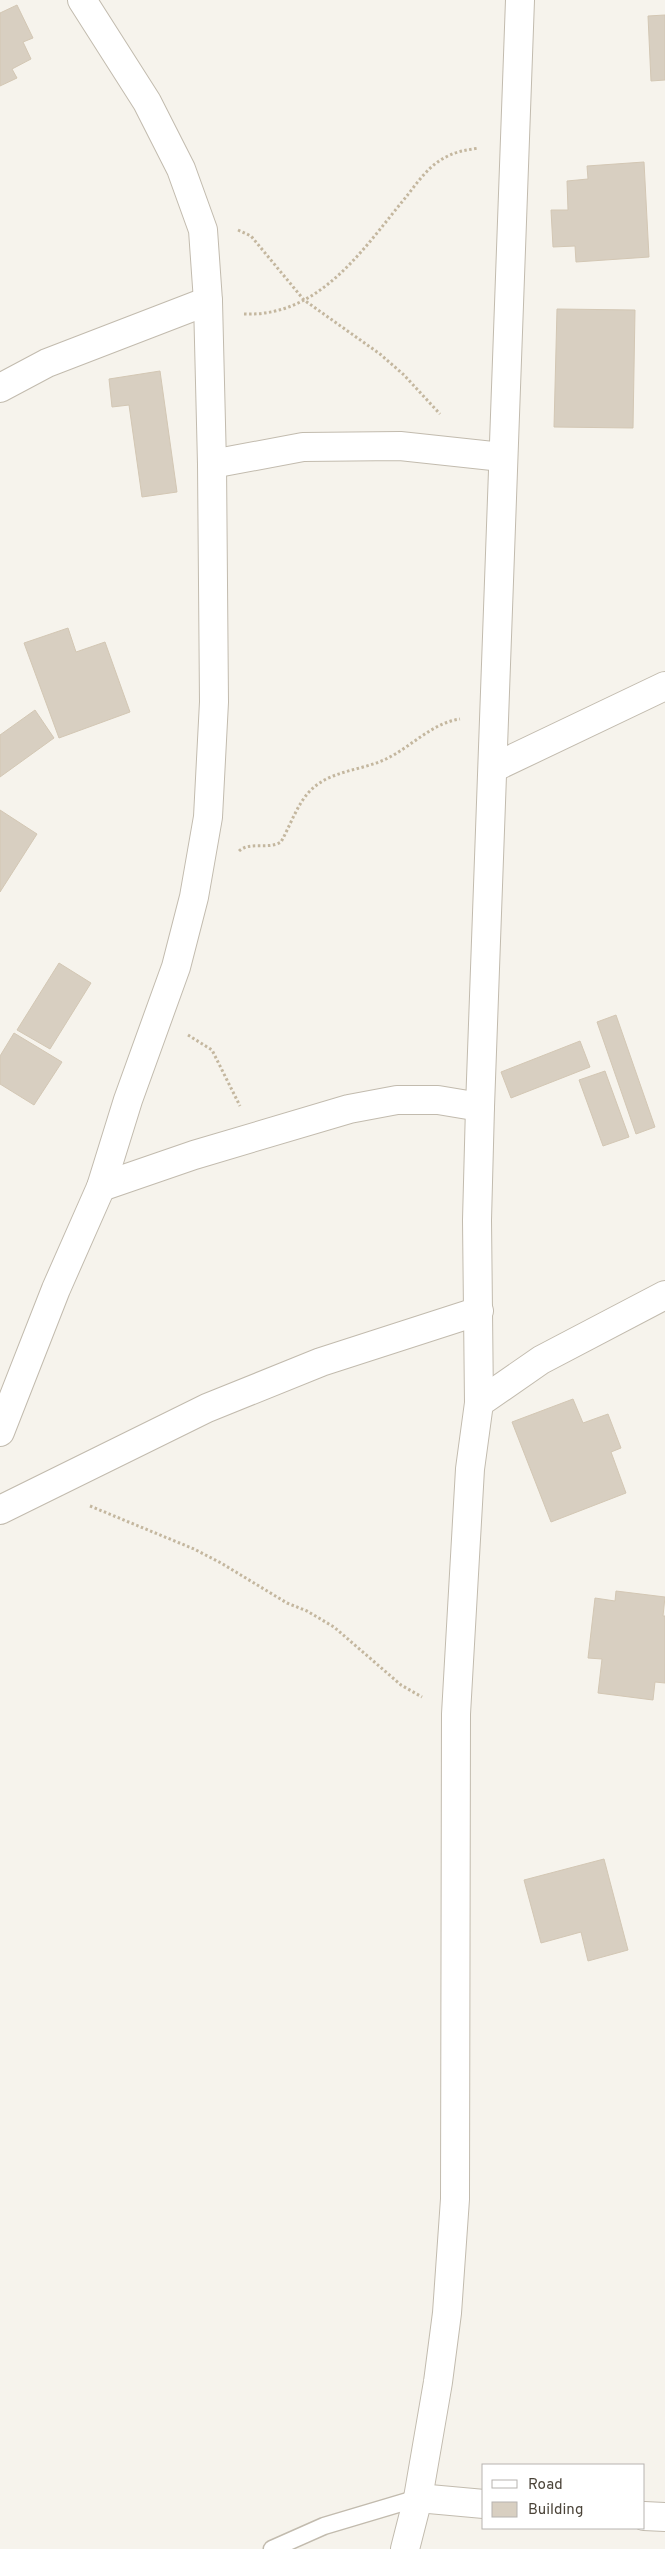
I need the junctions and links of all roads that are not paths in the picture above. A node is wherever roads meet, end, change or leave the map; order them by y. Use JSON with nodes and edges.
{"nodes":[{"id":1,"x":82,"y":0,"type":"edge"},
{"id":2,"x":520,"y":0,"type":"edge"},
{"id":3,"x":208,"y":307,"type":"junction"},
{"id":4,"x":0,"y":388,"type":"edge"},
{"id":5,"x":490,"y":455,"type":"junction"},
{"id":6,"x":212,"y":464,"type":"junction"},
{"id":7,"x":665,"y":686,"type":"edge"},
{"id":8,"x":493,"y":768,"type":"junction"},
{"id":9,"x":480,"y":1107,"type":"junction"},
{"id":10,"x":101,"y":1187,"type":"junction"},
{"id":11,"x":665,"y":1295,"type":"edge"},
{"id":12,"x":479,"y":1311,"type":"junction"},
{"id":13,"x":479,"y":1404,"type":"junction"},
{"id":14,"x":0,"y":1432,"type":"edge"},
{"id":15,"x":0,"y":1510,"type":"edge"},
{"id":16,"x":418,"y":2498,"type":"junction"},
{"id":17,"x":482,"y":2504,"type":"edge"},
{"id":18,"x":645,"y":2516,"type":"edge"},
{"id":19,"x":665,"y":2517,"type":"edge"},
{"id":20,"x":272,"y":2549,"type":"edge"},
{"id":21,"x":405,"y":2549,"type":"edge"}],
"edges":[{"from":1,"to":3,"type":"street"},
{"from":2,"to":5,"type":"street"},
{"from":3,"to":4,"type":"street"},
{"from":3,"to":6,"type":"street"},
{"from":5,"to":6,"type":"street"},
{"from":5,"to":8,"type":"street"},
{"from":6,"to":10,"type":"street"},
{"from":7,"to":8,"type":"street"},
{"from":8,"to":9,"type":"street"},
{"from":9,"to":10,"type":"street"},
{"from":9,"to":12,"type":"street"},
{"from":10,"to":14,"type":"street"},
{"from":11,"to":13,"type":"street"},
{"from":12,"to":13,"type":"street"},
{"from":12,"to":15,"type":"street"},
{"from":13,"to":16,"type":"street"},
{"from":16,"to":17,"type":"street"},
{"from":16,"to":20,"type":"lane"},
{"from":16,"to":21,"type":"street"},
{"from":18,"to":19,"type":"street"}]}
